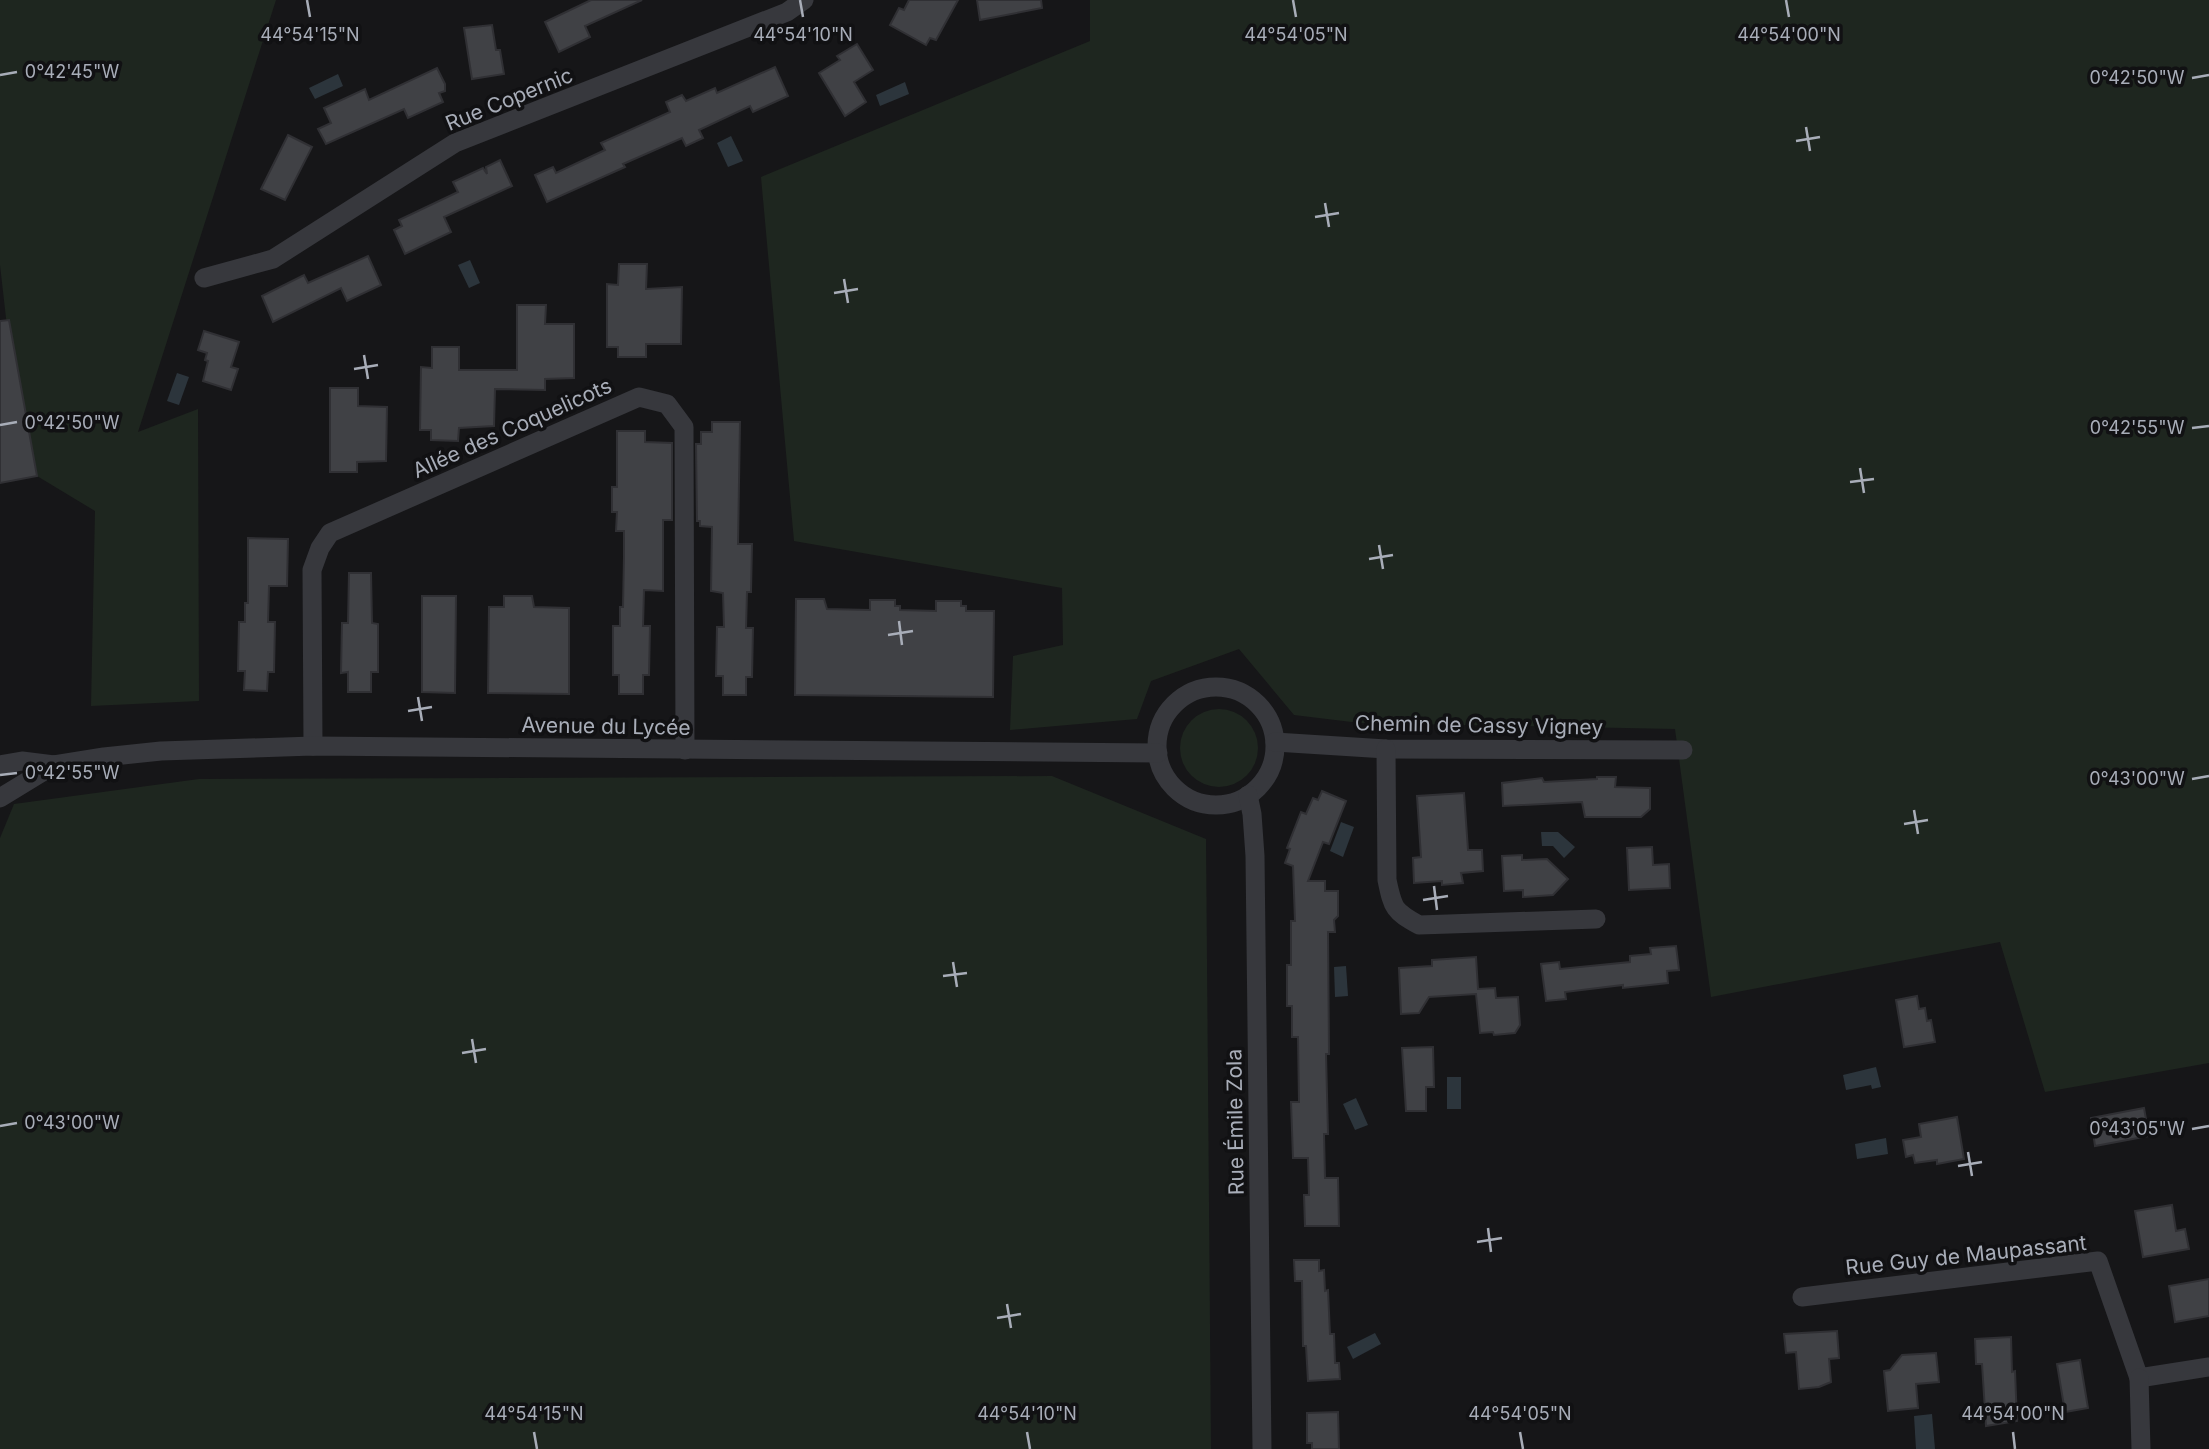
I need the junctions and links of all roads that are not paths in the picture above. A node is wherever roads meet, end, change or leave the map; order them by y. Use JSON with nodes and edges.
{"nodes":[{"id":1,"x":804,"y":0,"type":"edge"},
{"id":2,"x":204,"y":278,"type":"dead end"},
{"id":3,"x":1275,"y":742,"type":"junction"},
{"id":4,"x":313,"y":746,"type":"junction"},
{"id":5,"x":1386,"y":749,"type":"junction"},
{"id":6,"x":685,"y":750,"type":"junction"},
{"id":7,"x":1683,"y":750,"type":"dead end"},
{"id":8,"x":1158,"y":753,"type":"junction"},
{"id":9,"x":0,"y":765,"type":"edge"},
{"id":10,"x":54,"y":765,"type":"junction"},
{"id":11,"x":1248,"y":795,"type":"junction"},
{"id":12,"x":0,"y":798,"type":"edge"},
{"id":13,"x":1596,"y":919,"type":"dead end"},
{"id":14,"x":1802,"y":1297,"type":"dead end"},
{"id":15,"x":2209,"y":1367,"type":"edge"},
{"id":16,"x":2139,"y":1378,"type":"junction"},
{"id":17,"x":1262,"y":1449,"type":"edge"},
{"id":18,"x":2141,"y":1449,"type":"edge"}],
"edges":[{"from":1,"to":2,"type":"street","name":"Rue Copernic"},
{"from":3,"to":5,"type":"street","name":"Chemin de Cassy Vigney"},
{"from":3,"to":8,"type":"street"},
{"from":3,"to":11,"type":"street"},
{"from":4,"to":6,"type":"street","name":"Avenue du Lycée"},
{"from":4,"to":6,"type":"street","name":"Allée des Coquelicots"},
{"from":4,"to":10,"type":"street","name":"Avenue du Lycée"},
{"from":5,"to":7,"type":"street","name":"Chemin de Cassy Vigney"},
{"from":5,"to":13,"type":"street"},
{"from":6,"to":8,"type":"street","name":"Avenue du Lycée"},
{"from":8,"to":11,"type":"street"},
{"from":9,"to":10,"type":"street","name":"Avenue du Lycée"},
{"from":10,"to":12,"type":"street","name":"Avenue du Lycée"},
{"from":11,"to":17,"type":"street","name":"Rue Émile Zola"},
{"from":14,"to":16,"type":"street","name":"Rue Guy de Maupassant"},
{"from":15,"to":16,"type":"street"},
{"from":16,"to":18,"type":"street","name":"Rue Guy de Maupassant"}]}
